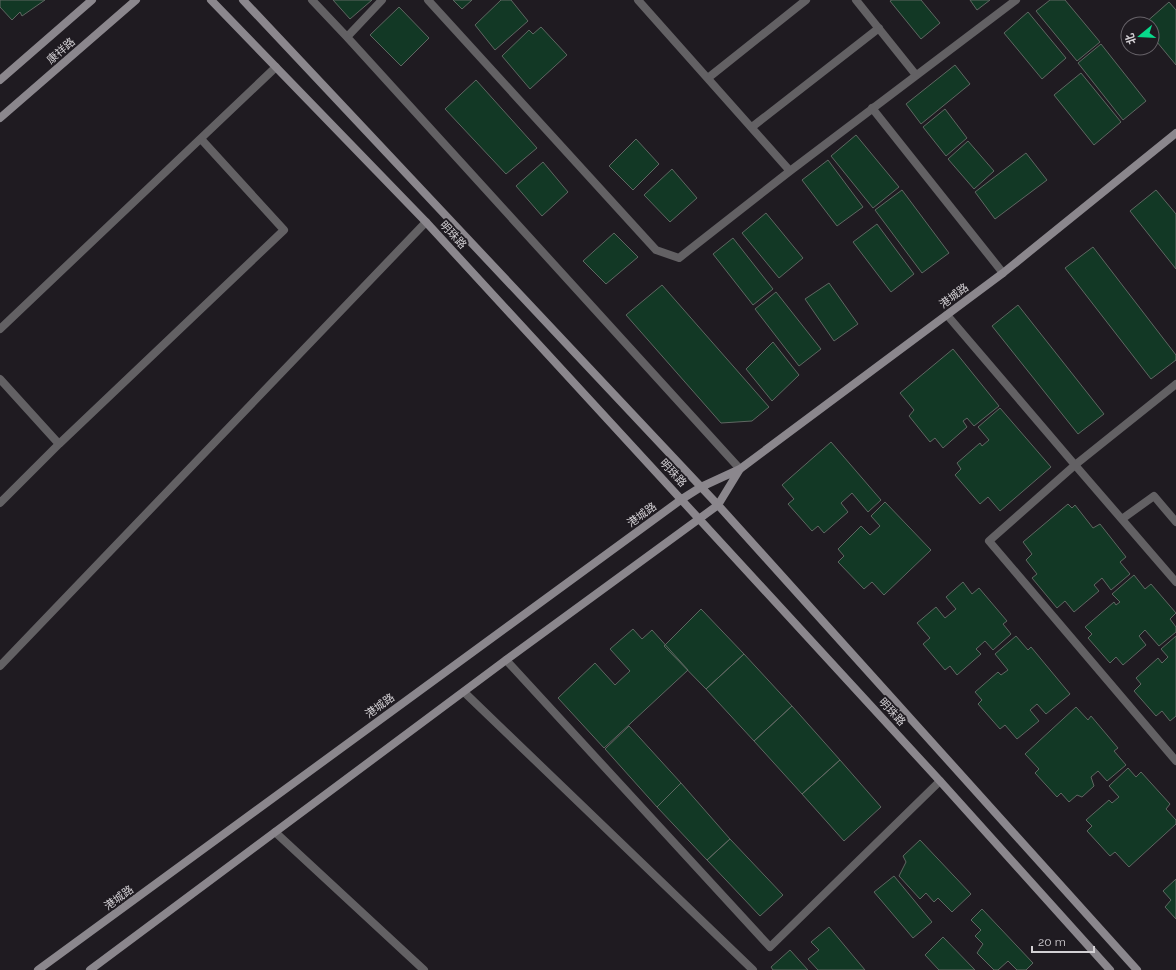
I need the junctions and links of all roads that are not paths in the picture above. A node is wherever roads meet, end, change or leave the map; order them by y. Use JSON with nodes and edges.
{"nodes":[{"id":1,"x":92,"y":0,"type":"edge"},
{"id":2,"x":136,"y":0,"type":"edge"},
{"id":3,"x":212,"y":0,"type":"edge"},
{"id":4,"x":243,"y":0,"type":"edge"},
{"id":5,"x":312,"y":0,"type":"edge"},
{"id":6,"x":382,"y":0,"type":"edge"},
{"id":7,"x":428,"y":0,"type":"edge"},
{"id":8,"x":638,"y":0,"type":"edge"},
{"id":9,"x":806,"y":0,"type":"edge"},
{"id":10,"x":856,"y":0,"type":"edge"},
{"id":11,"x":1016,"y":0,"type":"edge"},
{"id":12,"x":879,"y":28,"type":"junction"},
{"id":13,"x":347,"y":37,"type":"junction"},
{"id":14,"x":276,"y":67,"type":"junction"},
{"id":15,"x":916,"y":75,"type":"junction"},
{"id":16,"x":708,"y":78,"type":"junction"},
{"id":17,"x":0,"y":80,"type":"edge"},
{"id":18,"x":872,"y":108,"type":"junction"},
{"id":19,"x":0,"y":118,"type":"edge"},
{"id":20,"x":752,"y":128,"type":"junction"},
{"id":21,"x":1176,"y":133,"type":"edge"},
{"id":22,"x":201,"y":139,"type":"junction"},
{"id":23,"x":790,"y":171,"type":"junction"},
{"id":24,"x":426,"y":222,"type":"junction"},
{"id":25,"x":1003,"y":273,"type":"junction"},
{"id":26,"x":947,"y":315,"type":"junction"},
{"id":27,"x":0,"y":329,"type":"edge"},
{"id":28,"x":0,"y":379,"type":"edge"},
{"id":29,"x":1176,"y":384,"type":"edge"},
{"id":30,"x":59,"y":444,"type":"junction"},
{"id":31,"x":1074,"y":465,"type":"junction"},
{"id":32,"x":740,"y":469,"type":"junction"},
{"id":33,"x":701,"y":487,"type":"junction"},
{"id":34,"x":682,"y":499,"type":"junction"},
{"id":35,"x":0,"y":503,"type":"edge"},
{"id":36,"x":718,"y":505,"type":"junction"},
{"id":37,"x":700,"y":518,"type":"junction"},
{"id":38,"x":1122,"y":519,"type":"junction"},
{"id":39,"x":1176,"y":522,"type":"edge"},
{"id":40,"x":1176,"y":582,"type":"edge"},
{"id":41,"x":506,"y":660,"type":"junction"},
{"id":42,"x":0,"y":666,"type":"edge"},
{"id":43,"x":464,"y":692,"type":"junction"},
{"id":44,"x":1176,"y":761,"type":"edge"},
{"id":45,"x":940,"y":781,"type":"junction"},
{"id":46,"x":275,"y":832,"type":"junction"},
{"id":47,"x":38,"y":970,"type":"edge"},
{"id":48,"x":90,"y":970,"type":"edge"},
{"id":49,"x":424,"y":970,"type":"edge"},
{"id":50,"x":754,"y":970,"type":"edge"},
{"id":51,"x":1110,"y":970,"type":"edge"},
{"id":52,"x":1137,"y":970,"type":"edge"}],
"edges":[{"from":1,"to":17,"type":"street","name":"康祥路"},
{"from":2,"to":19,"type":"street","name":"康祥路"},
{"from":3,"to":14,"type":"street","name":"明珠路"},
{"from":4,"to":33,"type":"street","name":"明珠路"},
{"from":5,"to":13,"type":"street"},
{"from":6,"to":13,"type":"street"},
{"from":7,"to":23,"type":"street"},
{"from":8,"to":16,"type":"street"},
{"from":9,"to":16,"type":"street"},
{"from":10,"to":12,"type":"street"},
{"from":11,"to":15,"type":"street"},
{"from":12,"to":15,"type":"street"},
{"from":12,"to":20,"type":"street"},
{"from":13,"to":32,"type":"street"},
{"from":14,"to":22,"type":"street"},
{"from":14,"to":24,"type":"street","name":"明珠路"},
{"from":15,"to":18,"type":"street"},
{"from":16,"to":20,"type":"street"},
{"from":18,"to":23,"type":"street"},
{"from":18,"to":25,"type":"street"},
{"from":20,"to":23,"type":"street"},
{"from":21,"to":25,"type":"street","name":"港城路"},
{"from":22,"to":27,"type":"street"},
{"from":22,"to":30,"type":"street"},
{"from":24,"to":34,"type":"street","name":"明珠路"},
{"from":24,"to":42,"type":"street"},
{"from":25,"to":26,"type":"street","name":"港城路"},
{"from":26,"to":31,"type":"street"},
{"from":26,"to":32,"type":"street","name":"港城路"},
{"from":28,"to":30,"type":"street"},
{"from":29,"to":31,"type":"street"},
{"from":30,"to":35,"type":"street"},
{"from":31,"to":38,"type":"street"},
{"from":31,"to":44,"type":"street"},
{"from":32,"to":33,"type":"street","name":"港城路"},
{"from":32,"to":36,"type":"street","name":"港城路"},
{"from":33,"to":34,"type":"street","name":"港城路"},
{"from":33,"to":36,"type":"street","name":"明珠路"},
{"from":34,"to":37,"type":"street","name":"明珠路"},
{"from":34,"to":47,"type":"street","name":"港城路"},
{"from":36,"to":37,"type":"street","name":"港城路"},
{"from":36,"to":52,"type":"street","name":"明珠路"},
{"from":37,"to":41,"type":"street","name":"港城路"},
{"from":37,"to":45,"type":"street","name":"明珠路"},
{"from":38,"to":39,"type":"street"},
{"from":38,"to":40,"type":"street"},
{"from":41,"to":43,"type":"street","name":"港城路"},
{"from":41,"to":45,"type":"street"},
{"from":43,"to":46,"type":"street","name":"港城路"},
{"from":43,"to":50,"type":"street"},
{"from":45,"to":51,"type":"street","name":"明珠路"},
{"from":46,"to":48,"type":"street","name":"港城路"},
{"from":46,"to":49,"type":"street"}]}
